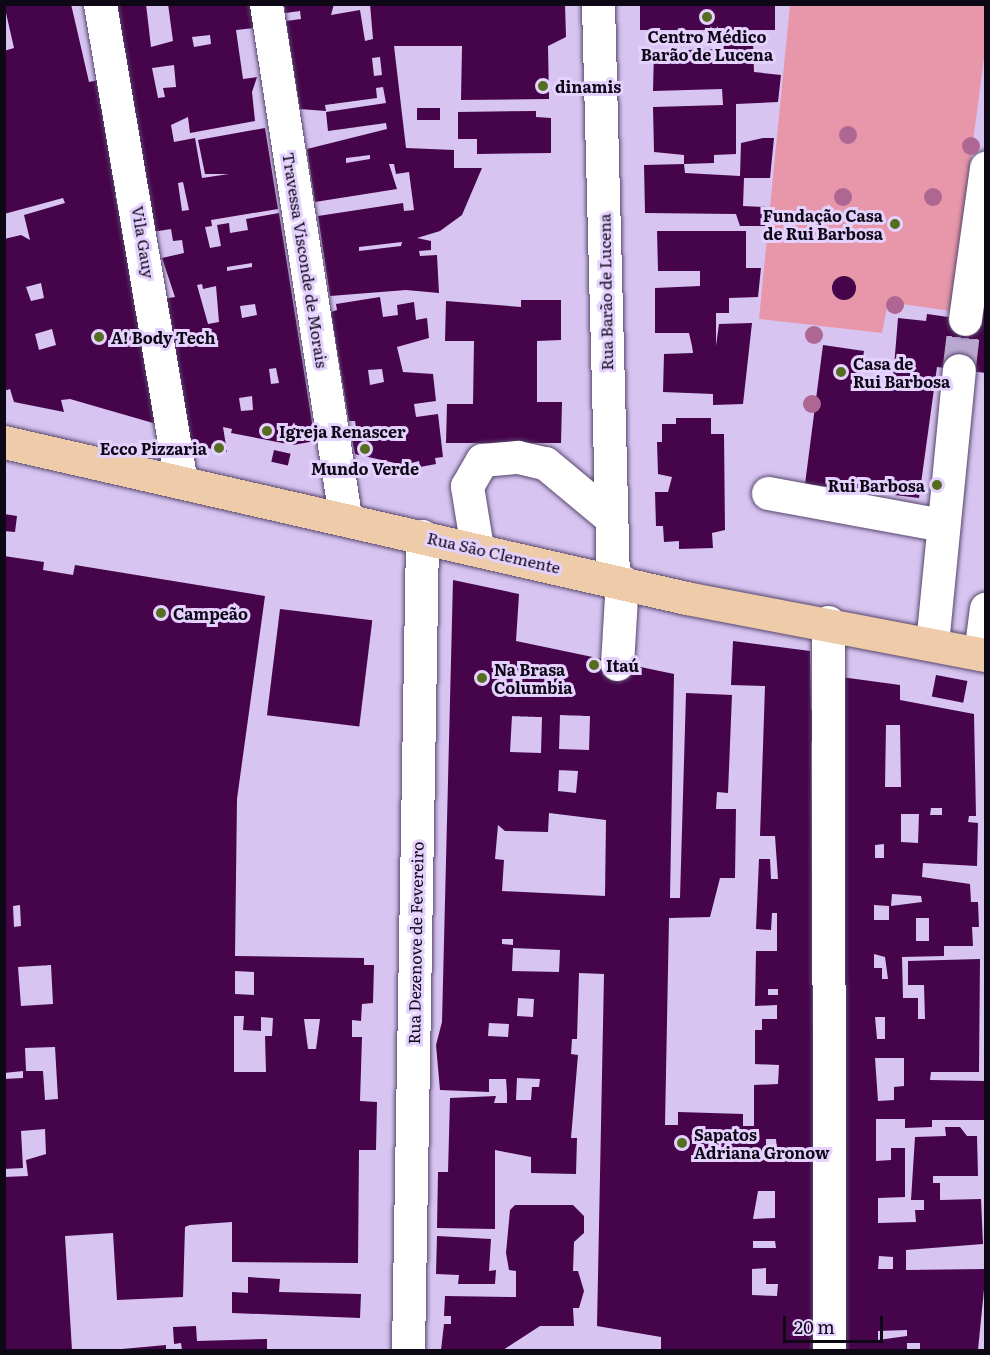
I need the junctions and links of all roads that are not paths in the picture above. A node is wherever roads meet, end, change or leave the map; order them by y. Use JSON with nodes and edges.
{"nodes":[{"id":1,"x":100,"y":4,"type":"edge"},
{"id":2,"x":266,"y":4,"type":"edge"},
{"id":3,"x":598,"y":4,"type":"edge"},
{"id":4,"x":986,"y":167,"type":"edge"},
{"id":5,"x":965,"y":319,"type":"tunnel mouth"},
{"id":6,"x":959,"y":370,"type":"tunnel mouth"},
{"id":7,"x":4,"y":442,"type":"edge"},
{"id":8,"x":181,"y":481,"type":"junction"},
{"id":9,"x":768,"y":493,"type":"dead end"},
{"id":10,"x":345,"y":516,"type":"junction"},
{"id":11,"x":611,"y":518,"type":"junction"},
{"id":12,"x":943,"y":525,"type":"junction"},
{"id":13,"x":422,"y":536,"type":"junction"},
{"id":14,"x":477,"y":548,"type":"junction"},
{"id":15,"x":617,"y":580,"type":"junction"},
{"id":16,"x":986,"y":608,"type":"edge"},
{"id":17,"x":828,"y":622,"type":"junction"},
{"id":18,"x":932,"y":644,"type":"junction"},
{"id":19,"x":983,"y":655,"type":"edge"},
{"id":20,"x":616,"y":664,"type":"dead end"},
{"id":21,"x":408,"y":1350,"type":"edge"},
{"id":22,"x":829,"y":1350,"type":"edge"}],
"edges":[{"from":1,"to":8,"type":"street","name":"Vila Gauy"},
{"from":2,"to":10,"type":"street","name":"Travessa Visconde de Morais"},
{"from":3,"to":11,"type":"street","name":"Rua Barão de Lucena"},
{"from":4,"to":5,"type":"street"},
{"from":6,"to":12,"type":"street"},
{"from":7,"to":8,"type":"main road","name":"Rua São Clemente"},
{"from":8,"to":10,"type":"main road","name":"Rua São Clemente"},
{"from":9,"to":12,"type":"street"},
{"from":10,"to":13,"type":"main road","name":"Rua São Clemente"},
{"from":11,"to":14,"type":"street"},
{"from":11,"to":15,"type":"street","name":"Rua Barão de Lucena"},
{"from":12,"to":18,"type":"street"},
{"from":13,"to":14,"type":"main road","name":"Rua São Clemente"},
{"from":13,"to":21,"type":"street","name":"Rua Dezenove de Fevereiro"},
{"from":14,"to":15,"type":"main road","name":"Rua São Clemente"},
{"from":15,"to":17,"type":"main road","name":"Rua São Clemente"},
{"from":15,"to":20,"type":"street","name":"Rua Barão de Lucena"},
{"from":16,"to":19,"type":"street"},
{"from":17,"to":18,"type":"main road","name":"Rua São Clemente"},
{"from":17,"to":22,"type":"street"},
{"from":18,"to":19,"type":"main road","name":"Rua São Clemente"}]}
